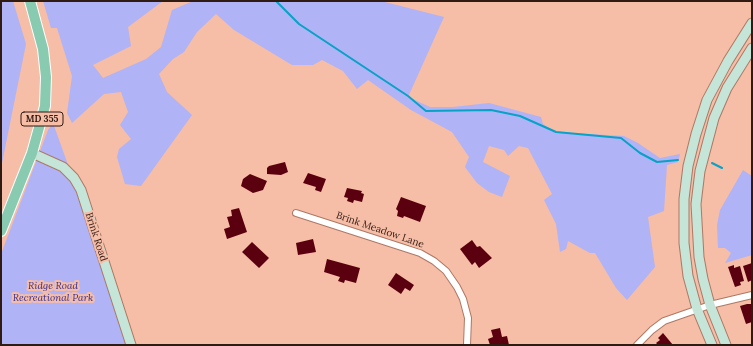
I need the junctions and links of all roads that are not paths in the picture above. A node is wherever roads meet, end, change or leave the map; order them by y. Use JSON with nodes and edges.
{"nodes":[{"id":1,"x":30,"y":1,"type":"edge"},
{"id":2,"x":752,"y":23,"type":"edge"},
{"id":3,"x":752,"y":48,"type":"edge"},
{"id":4,"x":32,"y":153,"type":"junction"},
{"id":5,"x":296,"y":213,"type":"dead end"},
{"id":6,"x":1,"y":231,"type":"edge"},
{"id":7,"x":752,"y":295,"type":"edge"},
{"id":8,"x":710,"y":306,"type":"junction"},
{"id":9,"x":697,"y":309,"type":"junction"},
{"id":10,"x":131,"y":345,"type":"edge"},
{"id":11,"x":467,"y":345,"type":"edge"},
{"id":12,"x":637,"y":345,"type":"edge"},
{"id":13,"x":712,"y":345,"type":"edge"},
{"id":14,"x":726,"y":345,"type":"edge"}],
"edges":[{"from":1,"to":4,"type":"main road","number":"MD 355"},
{"from":2,"to":9,"type":"main road"},
{"from":3,"to":8,"type":"main road"},
{"from":4,"to":6,"type":"main road","number":"MD 355"},
{"from":4,"to":10,"type":"main road","name":"Brink Road"},
{"from":5,"to":11,"type":"street","name":"Brink Meadow Lane"},
{"from":7,"to":8,"type":"street"},
{"from":8,"to":9,"type":"street"},
{"from":8,"to":14,"type":"main road"},
{"from":9,"to":12,"type":"street"},
{"from":9,"to":13,"type":"main road"}]}
